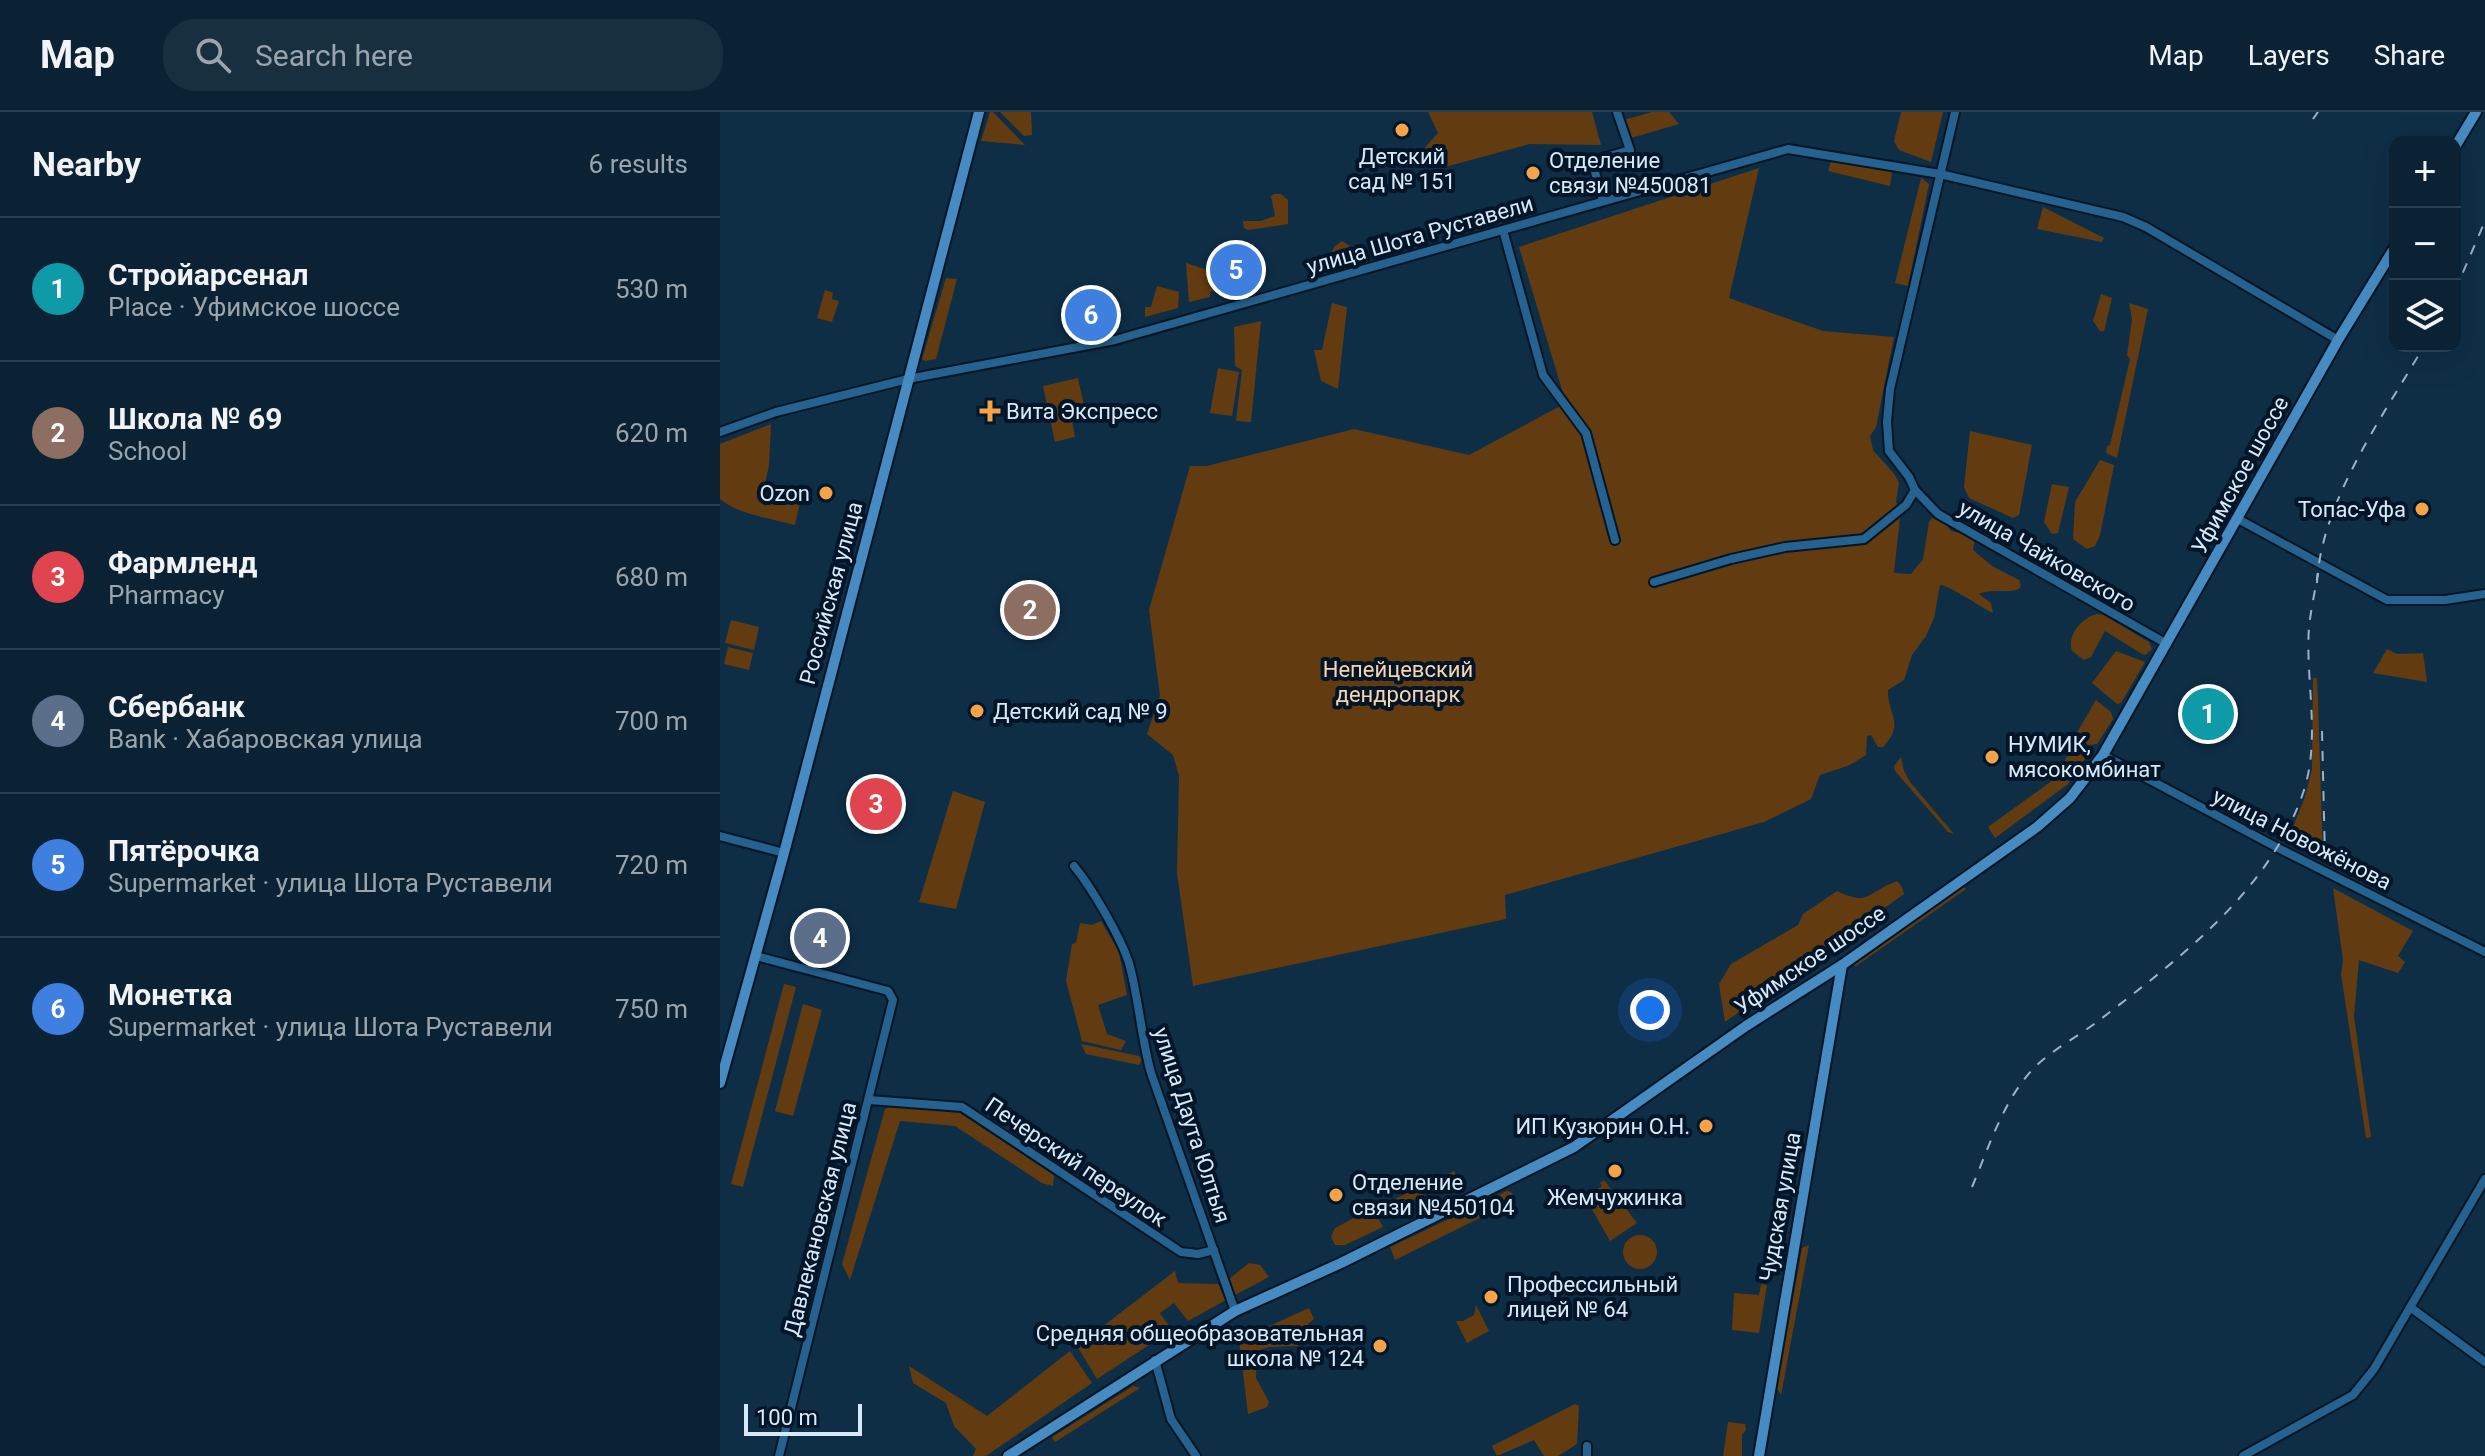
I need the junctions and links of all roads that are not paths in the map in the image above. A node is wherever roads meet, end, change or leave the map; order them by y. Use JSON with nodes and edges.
{"nodes":[{"id":1,"x":979,"y":112,"type":"edge"},
{"id":2,"x":1617,"y":112,"type":"edge"},
{"id":3,"x":1955,"y":112,"type":"edge"},
{"id":4,"x":2476,"y":112,"type":"edge"},
{"id":5,"x":2461,"y":137,"type":"edge"},
{"id":6,"x":1940,"y":174,"type":"junction"},
{"id":7,"x":1603,"y":201,"type":"junction"},
{"id":8,"x":1503,"y":230,"type":"junction"},
{"id":9,"x":2389,"y":257,"type":"edge"},
{"id":10,"x":2338,"y":340,"type":"junction"},
{"id":11,"x":908,"y":379,"type":"junction"},
{"id":12,"x":720,"y":432,"type":"edge"},
{"id":13,"x":1915,"y":490,"type":"junction"},
{"id":14,"x":2238,"y":519,"type":"junction"},
{"id":15,"x":1615,"y":540,"type":"dead end"},
{"id":16,"x":1654,"y":582,"type":"dead end"},
{"id":17,"x":2485,"y":594,"type":"edge"},
{"id":18,"x":2167,"y":644,"type":"junction"},
{"id":19,"x":2103,"y":755,"type":"junction"},
{"id":20,"x":720,"y":836,"type":"edge"},
{"id":21,"x":784,"y":853,"type":"junction"},
{"id":22,"x":1074,"y":866,"type":"dead end"},
{"id":23,"x":2485,"y":952,"type":"edge"},
{"id":24,"x":756,"y":956,"type":"junction"},
{"id":25,"x":1842,"y":965,"type":"junction"},
{"id":26,"x":720,"y":1083,"type":"edge"},
{"id":27,"x":869,"y":1100,"type":"junction"},
{"id":28,"x":2485,"y":1179,"type":"edge"},
{"id":29,"x":1214,"y":1250,"type":"junction"},
{"id":30,"x":2410,"y":1307,"type":"junction"},
{"id":31,"x":1235,"y":1311,"type":"junction"},
{"id":32,"x":1155,"y":1360,"type":"junction"},
{"id":33,"x":2485,"y":1362,"type":"edge"},
{"id":34,"x":1587,"y":1446,"type":"dead end"},
{"id":35,"x":2248,"y":1455,"type":"edge"},
{"id":36,"x":779,"y":1456,"type":"edge"},
{"id":37,"x":1008,"y":1456,"type":"edge"},
{"id":38,"x":1196,"y":1456,"type":"edge"},
{"id":39,"x":1587,"y":1456,"type":"edge"},
{"id":40,"x":1759,"y":1456,"type":"edge"}],
"edges":[{"from":1,"to":11,"type":"main road","name":"Российская улица"},
{"from":2,"to":7,"type":"street"},
{"from":3,"to":6,"type":"street","name":"улица Чайковского"},
{"from":4,"to":5,"type":"main road"},
{"from":6,"to":7,"type":"street","name":"улица Шота Руставели"},
{"from":6,"to":10,"type":"street","name":"улица Шота Руставели"},
{"from":6,"to":13,"type":"street","name":"улица Чайковского"},
{"from":7,"to":8,"type":"street","name":"улица Шота Руставели"},
{"from":8,"to":11,"type":"street","name":"улица Шота Руставели"},
{"from":8,"to":15,"type":"street"},
{"from":9,"to":10,"type":"main road","name":"Уфимское шоссе"},
{"from":10,"to":14,"type":"main road","name":"Уфимское шоссе"},
{"from":11,"to":12,"type":"street","name":"улица Шота Руставели"},
{"from":11,"to":21,"type":"main road","name":"Российская улица"},
{"from":13,"to":16,"type":"street"},
{"from":13,"to":18,"type":"street","name":"улица Чайковского"},
{"from":14,"to":17,"type":"street"},
{"from":14,"to":18,"type":"main road","name":"Уфимское шоссе"},
{"from":18,"to":19,"type":"main road","name":"Уфимское шоссе"},
{"from":19,"to":23,"type":"street","name":"улица Новожёнова"},
{"from":19,"to":25,"type":"main road","name":"Уфимское шоссе"},
{"from":20,"to":21,"type":"street"},
{"from":21,"to":24,"type":"main road","name":"Российская улица"},
{"from":22,"to":29,"type":"street","name":"улица Даута Юлтыя"},
{"from":24,"to":26,"type":"main road","name":"Российская улица"},
{"from":24,"to":27,"type":"street","name":"Давлекановская улица"},
{"from":25,"to":31,"type":"main road","name":"Уфимское шоссе"},
{"from":25,"to":40,"type":"main road","name":"Чудская улица"},
{"from":27,"to":29,"type":"street","name":"Печерский переулок"},
{"from":27,"to":36,"type":"street","name":"Давлекановская улица"},
{"from":28,"to":30,"type":"street"},
{"from":29,"to":31,"type":"street","name":"улица Даута Юлтыя"},
{"from":30,"to":33,"type":"street"},
{"from":30,"to":35,"type":"street"},
{"from":31,"to":32,"type":"main road","name":"Уфимское шоссе"},
{"from":32,"to":37,"type":"main road","name":"Уфимское шоссе"},
{"from":32,"to":38,"type":"street"},
{"from":34,"to":39,"type":"street"}]}
